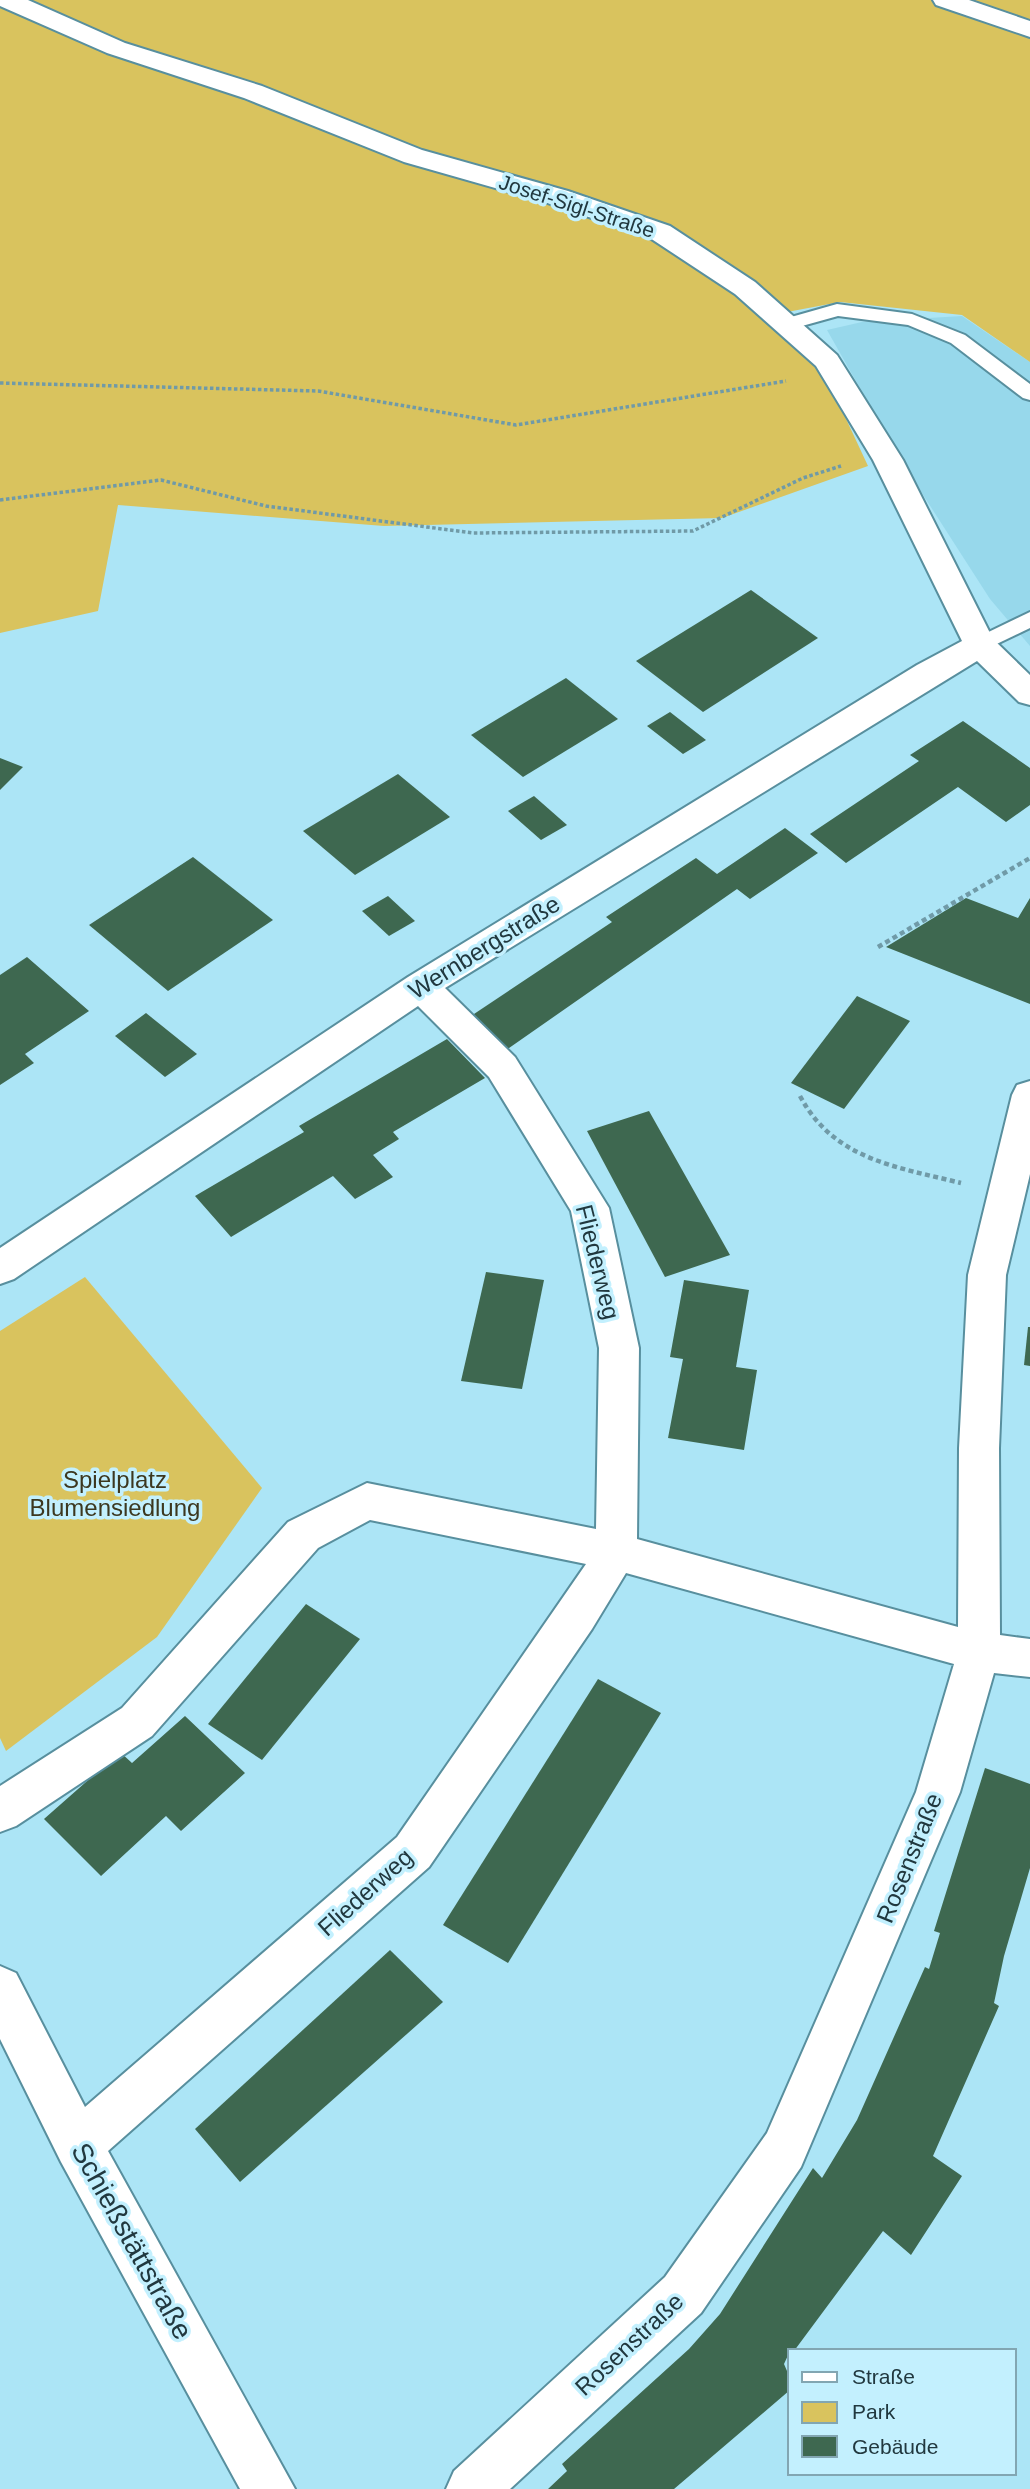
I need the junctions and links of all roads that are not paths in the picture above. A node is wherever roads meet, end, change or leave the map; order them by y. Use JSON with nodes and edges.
{"nodes":[{"id":1,"x":7,"y":0,"type":"edge"},
{"id":2,"x":945,"y":0,"type":"edge"},
{"id":3,"x":1030,"y":29,"type":"edge"},
{"id":4,"x":784,"y":325,"type":"junction"},
{"id":5,"x":1030,"y":394,"type":"edge"},
{"id":6,"x":1030,"y":619,"type":"edge"},
{"id":7,"x":980,"y":645,"type":"junction"},
{"id":8,"x":1030,"y":694,"type":"edge"},
{"id":9,"x":421,"y":986,"type":"junction"},
{"id":10,"x":1030,"y":1095,"type":"edge"},
{"id":11,"x":0,"y":1268,"type":"edge"},
{"id":12,"x":616,"y":1552,"type":"junction"},
{"id":13,"x":979,"y":1652,"type":"junction"},
{"id":14,"x":1030,"y":1658,"type":"edge"},
{"id":15,"x":0,"y":1811,"type":"edge"},
{"id":16,"x":0,"y":1989,"type":"edge"},
{"id":17,"x":78,"y":2145,"type":"junction"},
{"id":18,"x":270,"y":2489,"type":"edge"},
{"id":19,"x":472,"y":2489,"type":"edge"}],
"edges":[{"from":1,"to":4,"type":"street","name":"Josef-Sigl-Straße"},
{"from":2,"to":3,"type":"street"},
{"from":4,"to":5,"type":"lane"},
{"from":4,"to":7,"type":"street","name":"Josef-Sigl-Straße"},
{"from":6,"to":7,"type":"lane"},
{"from":7,"to":8,"type":"street","name":"Josef-Sigl-Straße"},
{"from":7,"to":9,"type":"street","name":"Wernbergstraße"},
{"from":9,"to":11,"type":"street","name":"Wernbergstraße"},
{"from":9,"to":12,"type":"street","name":"Fliederweg"},
{"from":10,"to":13,"type":"street","name":"Rosenstraße"},
{"from":12,"to":13,"type":"street"},
{"from":12,"to":15,"type":"street"},
{"from":12,"to":17,"type":"street","name":"Fliederweg"},
{"from":13,"to":14,"type":"street"},
{"from":13,"to":19,"type":"street","name":"Rosenstraße"},
{"from":16,"to":17,"type":"street","name":"Schießstättstraße"},
{"from":17,"to":18,"type":"street","name":"Schießstättstraße"}]}
